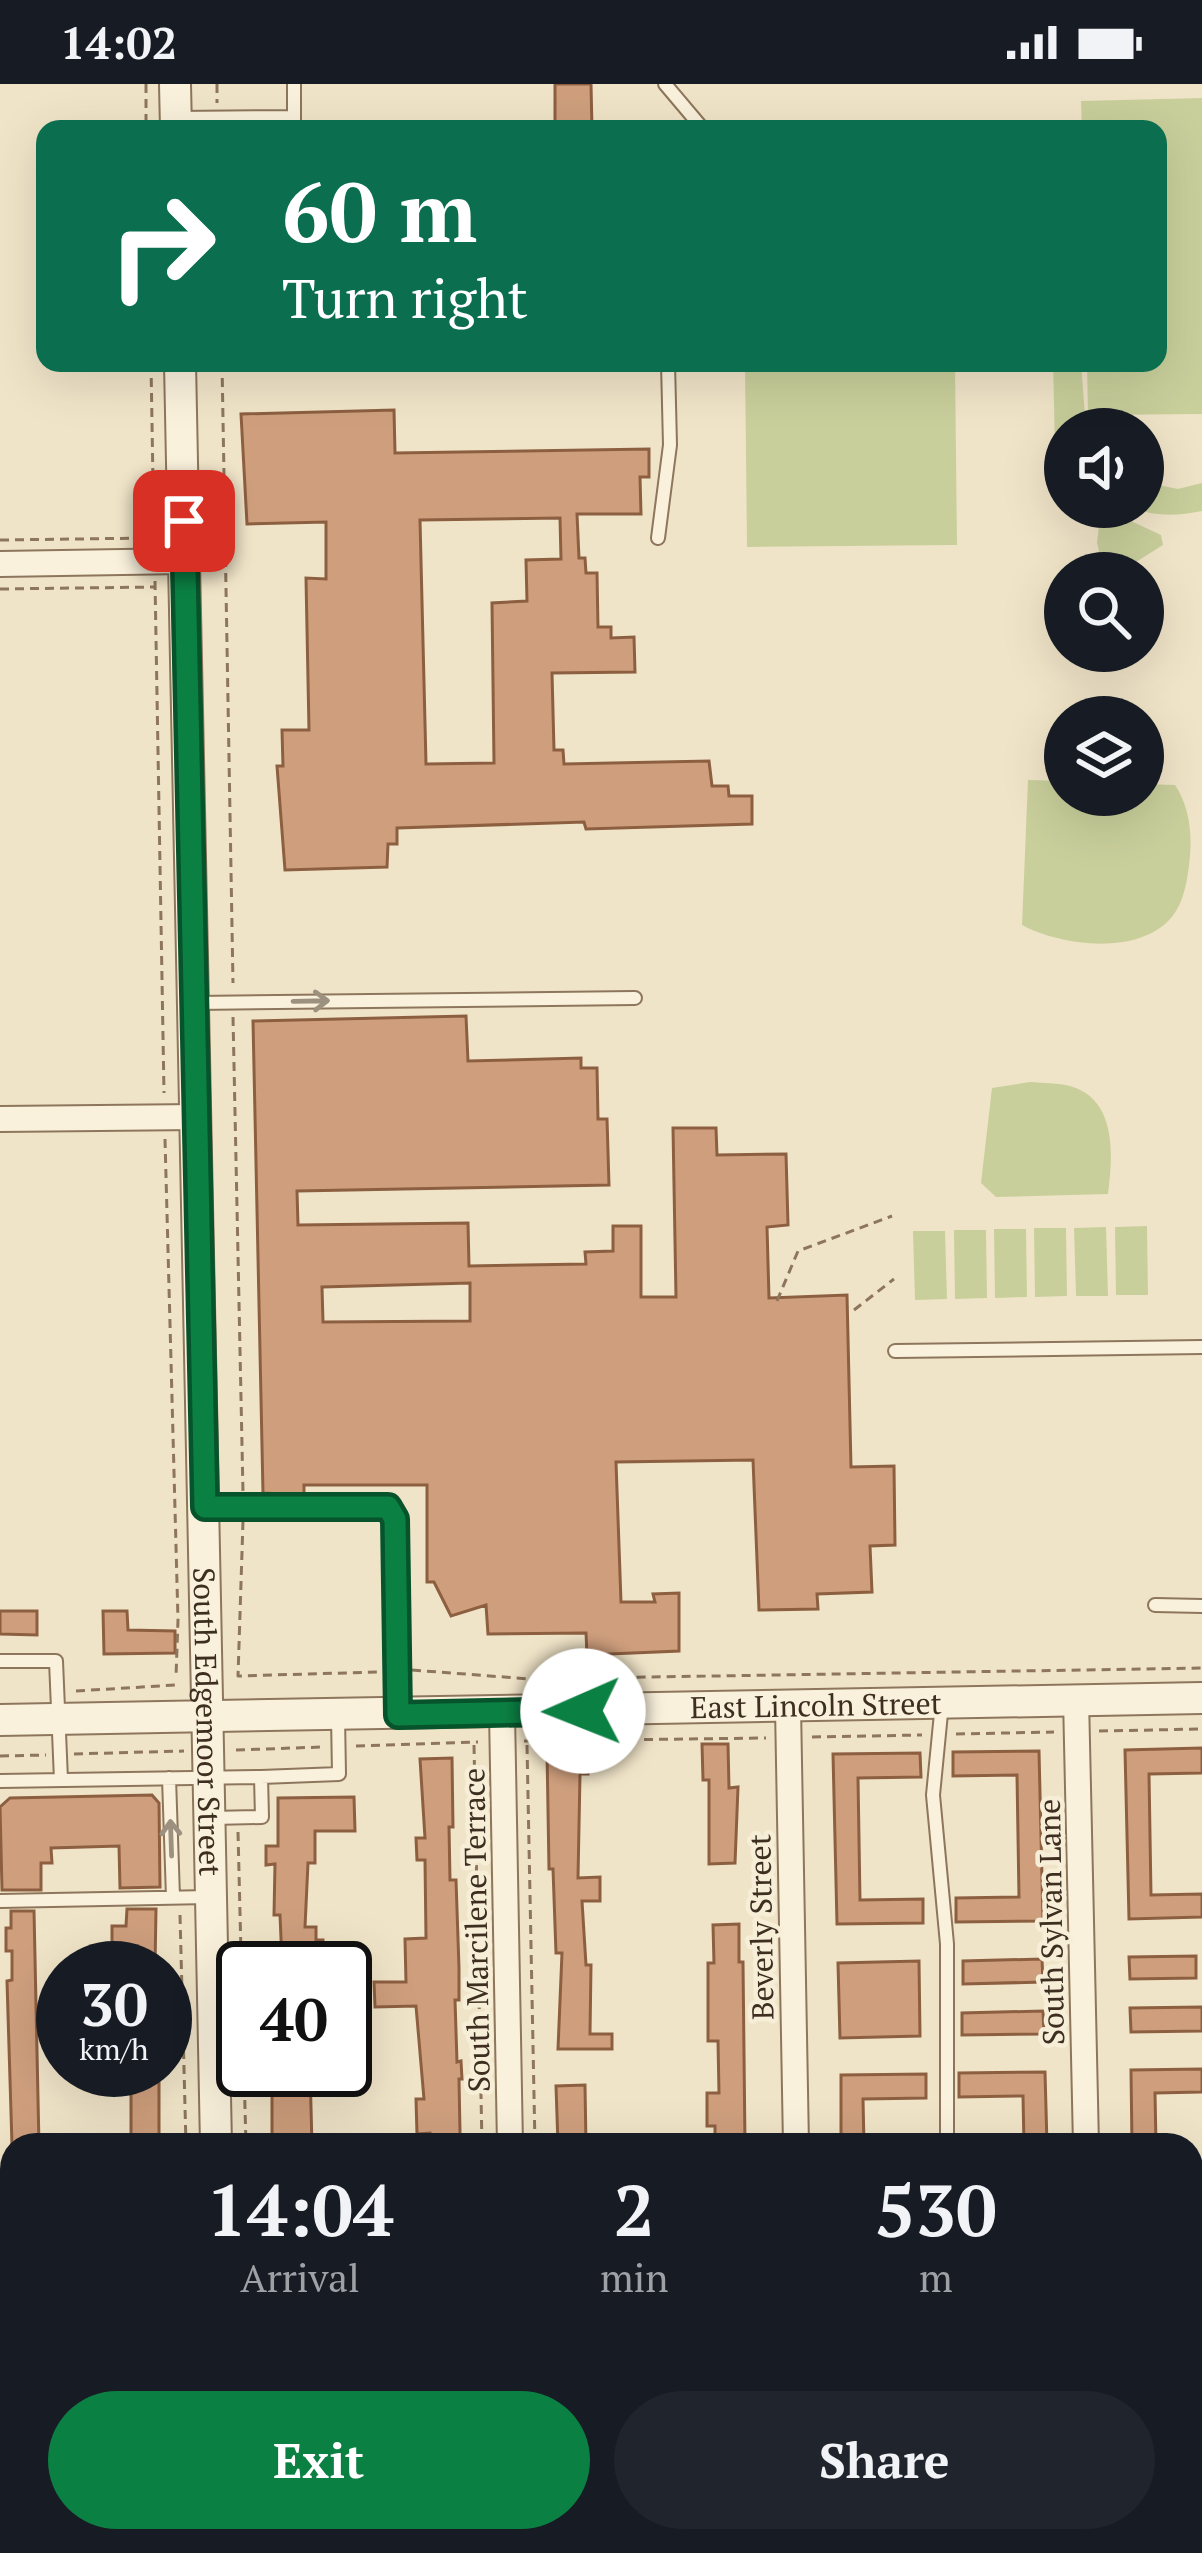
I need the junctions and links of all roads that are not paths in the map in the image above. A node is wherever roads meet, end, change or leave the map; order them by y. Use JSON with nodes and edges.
{"nodes":[{"id":1,"x":175,"y":84,"type":"edge"},
{"id":2,"x":294,"y":84,"type":"edge"},
{"id":3,"x":665,"y":84,"type":"edge"},
{"id":4,"x":176,"y":120,"type":"edge"},
{"id":5,"x":294,"y":120,"type":"edge"},
{"id":6,"x":695,"y":120,"type":"edge"},
{"id":7,"x":180,"y":372,"type":"edge"},
{"id":8,"x":668,"y":372,"type":"edge"},
{"id":9,"x":658,"y":538,"type":"dead end"},
{"id":10,"x":0,"y":564,"type":"edge"},
{"id":11,"x":170,"y":573,"type":"junction"},
{"id":12,"x":635,"y":998,"type":"dead end"},
{"id":13,"x":194,"y":1003,"type":"junction"},
{"id":14,"x":197,"y":1117,"type":"junction"},
{"id":15,"x":0,"y":1119,"type":"edge"},
{"id":16,"x":1202,"y":1348,"type":"edge"},
{"id":17,"x":896,"y":1351,"type":"dead end"},
{"id":18,"x":205,"y":1507,"type":"junction"},
{"id":19,"x":1155,"y":1605,"type":"dead end"},
{"id":20,"x":1202,"y":1606,"type":"edge"},
{"id":21,"x":0,"y":1661,"type":"edge"},
{"id":22,"x":1076,"y":1698,"type":"junction"},
{"id":23,"x":1202,"y":1698,"type":"edge"},
{"id":24,"x":943,"y":1702,"type":"junction"},
{"id":25,"x":60,"y":1706,"type":"junction"},
{"id":26,"x":398,"y":1715,"type":"junction"},
{"id":27,"x":209,"y":1718,"type":"junction"},
{"id":28,"x":0,"y":1720,"type":"edge"},
{"id":29,"x":788,"y":1722,"type":"junction"},
{"id":30,"x":338,"y":1731,"type":"junction"},
{"id":31,"x":510,"y":1732,"type":"junction"},
{"id":32,"x":223,"y":1764,"type":"junction"},
{"id":33,"x":261,"y":1777,"type":"junction"},
{"id":34,"x":172,"y":1778,"type":"junction"},
{"id":35,"x":0,"y":1780,"type":"edge"},
{"id":36,"x":62,"y":1780,"type":"junction"},
{"id":37,"x":224,"y":1818,"type":"junction"},
{"id":38,"x":176,"y":1897,"type":"junction"},
{"id":39,"x":212,"y":1897,"type":"junction"},
{"id":40,"x":0,"y":1901,"type":"edge"},
{"id":41,"x":216,"y":2133,"type":"edge"},
{"id":42,"x":510,"y":2133,"type":"edge"},
{"id":43,"x":796,"y":2133,"type":"edge"},
{"id":44,"x":947,"y":2133,"type":"edge"},
{"id":45,"x":1086,"y":2133,"type":"edge"}],
"edges":[{"from":1,"to":4,"type":"street"},
{"from":2,"to":5,"type":"lane"},
{"from":3,"to":6,"type":"lane"},
{"from":7,"to":11,"type":"street","name":"South Edgemoor Street"},
{"from":8,"to":9,"type":"lane"},
{"from":10,"to":11,"type":"street"},
{"from":11,"to":13,"type":"street","name":"South Edgemoor Street"},
{"from":13,"to":12,"type":"lane","one_way":true},
{"from":13,"to":14,"type":"street","name":"South Edgemoor Street"},
{"from":14,"to":15,"type":"street"},
{"from":14,"to":18,"type":"street","name":"South Edgemoor Street"},
{"from":16,"to":17,"type":"lane"},
{"from":18,"to":26,"type":"lane"},
{"from":18,"to":27,"type":"street","name":"South Edgemoor Street"},
{"from":19,"to":20,"type":"lane"},
{"from":21,"to":25,"type":"lane"},
{"from":22,"to":23,"type":"street","name":"East Lincoln Street"},
{"from":22,"to":24,"type":"street","name":"East Lincoln Street"},
{"from":22,"to":45,"type":"street","name":"South Sylvan Lane"},
{"from":24,"to":29,"type":"street","name":"East Lincoln Street"},
{"from":24,"to":44,"type":"lane"},
{"from":25,"to":27,"type":"street","name":"East Lincoln Street"},
{"from":25,"to":28,"type":"street","name":"East Lincoln Street"},
{"from":25,"to":36,"type":"lane"},
{"from":26,"to":30,"type":"street","name":"East Lincoln Street"},
{"from":26,"to":31,"type":"street","name":"East Lincoln Street"},
{"from":27,"to":30,"type":"street","name":"East Lincoln Street"},
{"from":27,"to":32,"type":"street","name":"South Edgemoor Street"},
{"from":29,"to":31,"type":"street","name":"East Lincoln Street"},
{"from":29,"to":43,"type":"street","name":"Beverly Street"},
{"from":30,"to":33,"type":"lane"},
{"from":31,"to":42,"type":"street","name":"South Marcilene Terrace"},
{"from":32,"to":33,"type":"lane"},
{"from":32,"to":34,"type":"lane"},
{"from":32,"to":37,"type":"street","name":"South Edgemoor Street"},
{"from":33,"to":37,"type":"lane"},
{"from":34,"to":36,"type":"lane"},
{"from":38,"to":34,"type":"lane","one_way":true},
{"from":35,"to":36,"type":"lane"},
{"from":37,"to":39,"type":"street","name":"South Edgemoor Street"},
{"from":38,"to":39,"type":"lane"},
{"from":38,"to":40,"type":"lane"},
{"from":39,"to":41,"type":"street","name":"South Edgemoor Street"}]}
